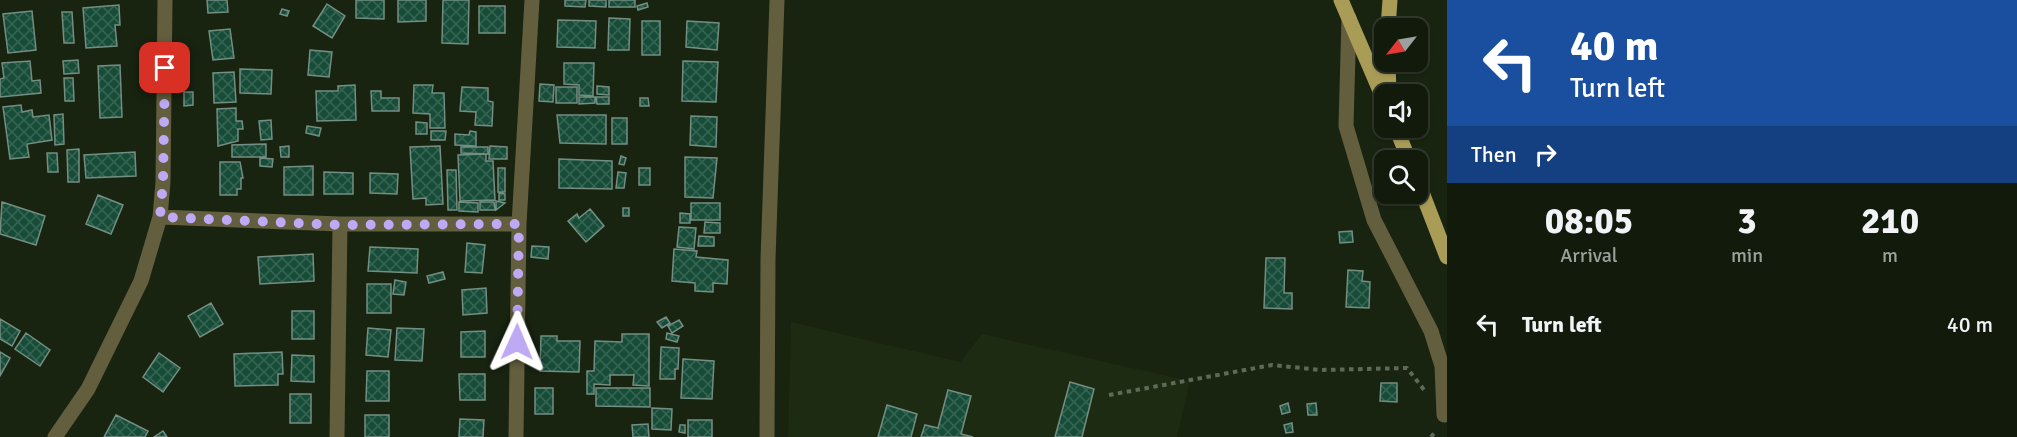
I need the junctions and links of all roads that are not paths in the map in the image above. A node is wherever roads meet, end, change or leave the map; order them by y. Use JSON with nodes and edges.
{"nodes":[{"id":1,"x":165,"y":0,"type":"edge"},
{"id":2,"x":532,"y":0,"type":"edge"},
{"id":3,"x":777,"y":0,"type":"edge"},
{"id":4,"x":1341,"y":0,"type":"edge"},
{"id":5,"x":1390,"y":0,"type":"edge"},
{"id":6,"x":1349,"y":16,"type":"junction"},
{"id":7,"x":1389,"y":18,"type":"edge"},
{"id":8,"x":1377,"y":84,"type":"edge"},
{"id":9,"x":1426,"y":204,"type":"edge"},
{"id":10,"x":160,"y":217,"type":"junction"},
{"id":11,"x":519,"y":224,"type":"junction"},
{"id":12,"x":340,"y":225,"type":"junction"},
{"id":13,"x":1447,"y":257,"type":"edge"},
{"id":14,"x":1444,"y":415,"type":"road end"},
{"id":15,"x":55,"y":437,"type":"edge"},
{"id":16,"x":337,"y":437,"type":"edge"},
{"id":17,"x":516,"y":437,"type":"edge"},
{"id":18,"x":768,"y":437,"type":"edge"}],
"edges":[{"from":1,"to":10,"type":"street"},
{"from":2,"to":11,"type":"street"},
{"from":3,"to":18,"type":"street"},
{"from":4,"to":6,"type":"main road"},
{"from":5,"to":7,"type":"main road"},
{"from":6,"to":8,"type":"main road"},
{"from":6,"to":14,"type":"street"},
{"from":9,"to":13,"type":"main road"},
{"from":10,"to":12,"type":"street"},
{"from":10,"to":15,"type":"street"},
{"from":11,"to":12,"type":"street"},
{"from":11,"to":17,"type":"street"},
{"from":12,"to":16,"type":"street"}]}
